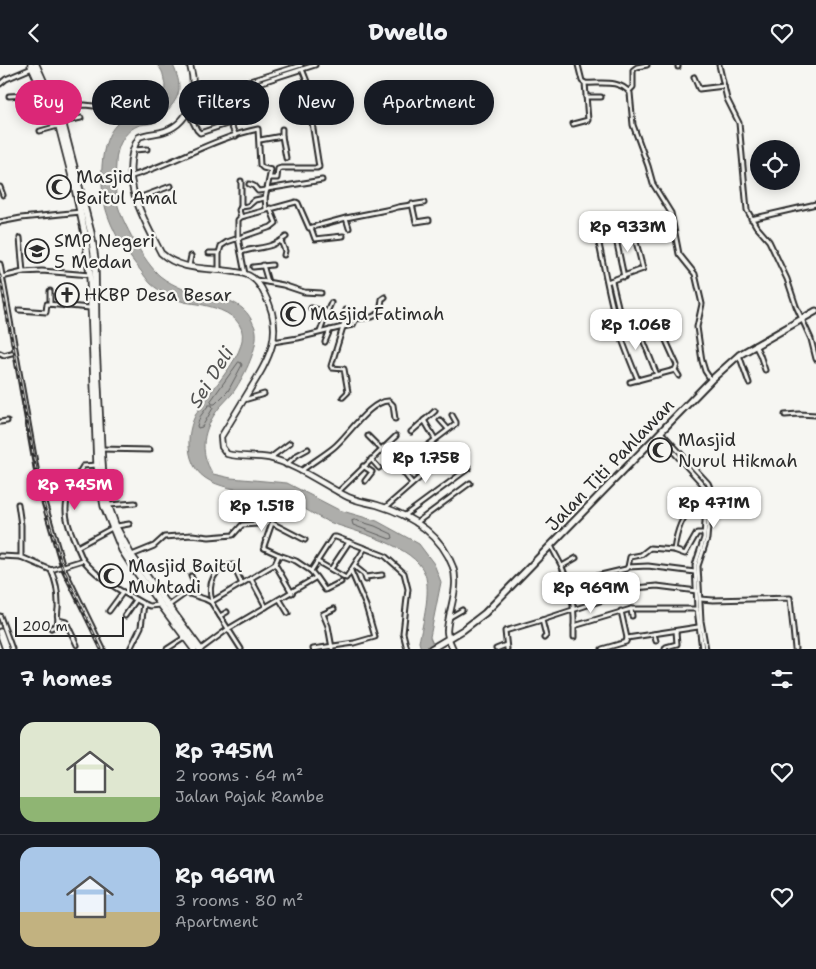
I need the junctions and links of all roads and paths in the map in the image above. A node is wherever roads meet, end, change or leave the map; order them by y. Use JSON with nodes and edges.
{"nodes":[{"id":1,"x":190,"y":65,"type":"edge"},
{"id":2,"x":315,"y":65,"type":"edge"},
{"id":3,"x":578,"y":65,"type":"edge"},
{"id":4,"x":647,"y":65,"type":"edge"},
{"id":5,"x":719,"y":65,"type":"edge"},
{"id":6,"x":33,"y":66,"type":"edge"},
{"id":7,"x":301,"y":67,"type":"edge"},
{"id":8,"x":694,"y":77,"type":"dead end"},
{"id":9,"x":35,"y":80,"type":"edge"},
{"id":10,"x":41,"y":80,"type":"edge"},
{"id":11,"x":192,"y":80,"type":"edge"},
{"id":12,"x":262,"y":80,"type":"edge"},
{"id":13,"x":585,"y":83,"type":"junction"},
{"id":14,"x":0,"y":84,"type":"edge"},
{"id":15,"x":724,"y":86,"type":"junction"},
{"id":16,"x":629,"y":91,"type":"junction"},
{"id":17,"x":9,"y":96,"type":"dead end"},
{"id":18,"x":15,"y":96,"type":"edge"},
{"id":19,"x":586,"y":97,"type":"junction"},
{"id":20,"x":602,"y":97,"type":"dead end"},
{"id":21,"x":179,"y":121,"type":"edge"},
{"id":22,"x":573,"y":124,"type":"dead end"},
{"id":23,"x":57,"y":125,"type":"edge"},
{"id":24,"x":60,"y":125,"type":"edge"},
{"id":25,"x":194,"y":125,"type":"edge"},
{"id":26,"x":222,"y":125,"type":"edge"},
{"id":27,"x":232,"y":125,"type":"edge"},
{"id":28,"x":282,"y":129,"type":"dead end"},
{"id":29,"x":40,"y":131,"type":"dead end"},
{"id":30,"x":236,"y":136,"type":"junction"},
{"id":31,"x":282,"y":136,"type":"junction"},
{"id":32,"x":260,"y":140,"type":"junction"},
{"id":33,"x":147,"y":149,"type":"dead end"},
{"id":34,"x":133,"y":150,"type":"junction"},
{"id":35,"x":286,"y":158,"type":"dead end"},
{"id":36,"x":132,"y":176,"type":"junction"},
{"id":37,"x":270,"y":178,"type":"junction"},
{"id":38,"x":322,"y":180,"type":"dead end"},
{"id":39,"x":240,"y":181,"type":"dead end"},
{"id":40,"x":249,"y":184,"type":"dead end"},
{"id":41,"x":171,"y":186,"type":"dead end"},
{"id":42,"x":0,"y":187,"type":"edge"},
{"id":43,"x":267,"y":190,"type":"junction"},
{"id":44,"x":3,"y":195,"type":"dead end"},
{"id":45,"x":265,"y":198,"type":"junction"},
{"id":46,"x":135,"y":199,"type":"junction"},
{"id":47,"x":424,"y":203,"type":"dead end"},
{"id":48,"x":412,"y":204,"type":"junction"},
{"id":49,"x":816,"y":205,"type":"edge"},
{"id":50,"x":241,"y":207,"type":"junction"},
{"id":51,"x":268,"y":209,"type":"junction"},
{"id":52,"x":83,"y":212,"type":"junction"},
{"id":53,"x":241,"y":217,"type":"junction"},
{"id":54,"x":346,"y":218,"type":"junction"},
{"id":55,"x":751,"y":219,"type":"junction"},
{"id":56,"x":429,"y":220,"type":"dead end"},
{"id":57,"x":0,"y":222,"type":"edge"},
{"id":58,"x":311,"y":228,"type":"junction"},
{"id":59,"x":349,"y":228,"type":"dead end"},
{"id":60,"x":615,"y":234,"type":"junction"},
{"id":61,"x":343,"y":236,"type":"dead end"},
{"id":62,"x":286,"y":237,"type":"dead end"},
{"id":63,"x":20,"y":238,"type":"dead end"},
{"id":64,"x":238,"y":238,"type":"junction"},
{"id":65,"x":281,"y":241,"type":"junction"},
{"id":66,"x":241,"y":252,"type":"junction"},
{"id":67,"x":209,"y":253,"type":"dead end"},
{"id":68,"x":219,"y":253,"type":"junction"},
{"id":69,"x":284,"y":255,"type":"dead end"},
{"id":70,"x":191,"y":256,"type":"dead end"},
{"id":71,"x":0,"y":264,"type":"edge"},
{"id":72,"x":263,"y":265,"type":"junction"},
{"id":73,"x":272,"y":265,"type":"dead end"},
{"id":74,"x":188,"y":267,"type":"junction"},
{"id":75,"x":254,"y":267,"type":"dead end"},
{"id":76,"x":218,"y":271,"type":"junction"},
{"id":77,"x":23,"y":272,"type":"junction"},
{"id":78,"x":245,"y":274,"type":"junction"},
{"id":79,"x":90,"y":275,"type":"junction"},
{"id":80,"x":1,"y":277,"type":"edge"},
{"id":81,"x":624,"y":277,"type":"junction"},
{"id":82,"x":255,"y":280,"type":"junction"},
{"id":83,"x":612,"y":281,"type":"junction"},
{"id":84,"x":268,"y":282,"type":"junction"},
{"id":85,"x":607,"y":283,"type":"junction"},
{"id":86,"x":50,"y":291,"type":"dead end"},
{"id":87,"x":321,"y":293,"type":"dead end"},
{"id":88,"x":385,"y":297,"type":"dead end"},
{"id":89,"x":331,"y":303,"type":"dead end"},
{"id":90,"x":50,"y":304,"type":"junction"},
{"id":91,"x":311,"y":307,"type":"dead end"},
{"id":92,"x":91,"y":308,"type":"junction"},
{"id":93,"x":18,"y":310,"type":"dead end"},
{"id":94,"x":346,"y":310,"type":"dead end"},
{"id":95,"x":816,"y":311,"type":"edge"},
{"id":96,"x":327,"y":312,"type":"junction"},
{"id":97,"x":802,"y":319,"type":"junction"},
{"id":98,"x":343,"y":327,"type":"junction"},
{"id":99,"x":638,"y":327,"type":"junction"},
{"id":100,"x":621,"y":328,"type":"junction"},
{"id":101,"x":330,"y":329,"type":"junction"},
{"id":102,"x":320,"y":332,"type":"junction"},
{"id":103,"x":273,"y":342,"type":"junction"},
{"id":104,"x":325,"y":342,"type":"dead end"},
{"id":105,"x":755,"y":345,"type":"junction"},
{"id":106,"x":15,"y":352,"type":"junction"},
{"id":107,"x":0,"y":353,"type":"edge"},
{"id":108,"x":739,"y":355,"type":"junction"},
{"id":109,"x":816,"y":359,"type":"edge"},
{"id":110,"x":675,"y":370,"type":"junction"},
{"id":111,"x":765,"y":370,"type":"dead end"},
{"id":112,"x":657,"y":375,"type":"junction"},
{"id":113,"x":679,"y":376,"type":"dead end"},
{"id":114,"x":638,"y":380,"type":"junction"},
{"id":115,"x":711,"y":380,"type":"junction"},
{"id":116,"x":630,"y":382,"type":"dead end"},
{"id":117,"x":749,"y":383,"type":"dead end"},
{"id":118,"x":264,"y":394,"type":"dead end"},
{"id":119,"x":343,"y":397,"type":"dead end"},
{"id":120,"x":244,"y":400,"type":"junction"},
{"id":121,"x":435,"y":411,"type":"dead end"},
{"id":122,"x":452,"y":415,"type":"dead end"},
{"id":123,"x":786,"y":415,"type":"dead end"},
{"id":124,"x":816,"y":415,"type":"edge"},
{"id":125,"x":395,"y":419,"type":"dead end"},
{"id":126,"x":424,"y":420,"type":"junction"},
{"id":127,"x":440,"y":420,"type":"dead end"},
{"id":128,"x":7,"y":421,"type":"dead end"},
{"id":129,"x":0,"y":422,"type":"edge"},
{"id":130,"x":448,"y":429,"type":"junction"},
{"id":131,"x":411,"y":432,"type":"dead end"},
{"id":132,"x":659,"y":433,"type":"junction"},
{"id":133,"x":396,"y":436,"type":"dead end"},
{"id":134,"x":368,"y":437,"type":"dead end"},
{"id":135,"x":435,"y":439,"type":"junction"},
{"id":136,"x":290,"y":443,"type":"dead end"},
{"id":137,"x":382,"y":448,"type":"junction"},
{"id":138,"x":101,"y":449,"type":"junction"},
{"id":139,"x":308,"y":449,"type":"dead end"},
{"id":140,"x":458,"y":449,"type":"dead end"},
{"id":141,"x":150,"y":450,"type":"dead end"},
{"id":142,"x":269,"y":458,"type":"junction"},
{"id":143,"x":371,"y":459,"type":"junction"},
{"id":144,"x":97,"y":465,"type":"junction"},
{"id":145,"x":286,"y":465,"type":"junction"},
{"id":146,"x":363,"y":466,"type":"junction"},
{"id":147,"x":399,"y":467,"type":"junction"},
{"id":148,"x":379,"y":468,"type":"dead end"},
{"id":149,"x":469,"y":468,"type":"dead end"},
{"id":150,"x":300,"y":471,"type":"junction"},
{"id":151,"x":364,"y":481,"type":"dead end"},
{"id":152,"x":412,"y":483,"type":"junction"},
{"id":153,"x":470,"y":483,"type":"dead end"},
{"id":154,"x":708,"y":487,"type":"junction"},
{"id":155,"x":338,"y":492,"type":"junction"},
{"id":156,"x":135,"y":503,"type":"dead end"},
{"id":157,"x":18,"y":504,"type":"dead end"},
{"id":158,"x":108,"y":505,"type":"junction"},
{"id":159,"x":385,"y":508,"type":"junction"},
{"id":160,"x":691,"y":510,"type":"dead end"},
{"id":161,"x":265,"y":512,"type":"dead end"},
{"id":162,"x":403,"y":516,"type":"junction"},
{"id":163,"x":416,"y":523,"type":"junction"},
{"id":164,"x":129,"y":524,"type":"dead end"},
{"id":165,"x":114,"y":527,"type":"junction"},
{"id":166,"x":704,"y":533,"type":"junction"},
{"id":167,"x":705,"y":538,"type":"junction"},
{"id":168,"x":305,"y":540,"type":"dead end"},
{"id":169,"x":349,"y":541,"type":"junction"},
{"id":170,"x":551,"y":546,"type":"junction"},
{"id":171,"x":77,"y":547,"type":"junction"},
{"id":172,"x":366,"y":548,"type":"junction"},
{"id":173,"x":674,"y":550,"type":"junction"},
{"id":174,"x":279,"y":555,"type":"junction"},
{"id":175,"x":0,"y":556,"type":"edge"},
{"id":176,"x":21,"y":557,"type":"junction"},
{"id":177,"x":129,"y":557,"type":"junction"},
{"id":178,"x":576,"y":558,"type":"dead end"},
{"id":179,"x":84,"y":560,"type":"junction"},
{"id":180,"x":318,"y":562,"type":"junction"},
{"id":181,"x":275,"y":564,"type":"junction"},
{"id":182,"x":354,"y":566,"type":"junction"},
{"id":183,"x":562,"y":566,"type":"junction"},
{"id":184,"x":63,"y":567,"type":"junction"},
{"id":185,"x":628,"y":567,"type":"junction"},
{"id":186,"x":331,"y":569,"type":"junction"},
{"id":187,"x":51,"y":570,"type":"junction"},
{"id":188,"x":311,"y":571,"type":"junction"},
{"id":189,"x":351,"y":571,"type":"junction"},
{"id":190,"x":695,"y":572,"type":"junction"},
{"id":191,"x":191,"y":575,"type":"dead end"},
{"id":192,"x":382,"y":575,"type":"dead end"},
{"id":193,"x":316,"y":577,"type":"junction"},
{"id":194,"x":251,"y":579,"type":"junction"},
{"id":195,"x":341,"y":582,"type":"dead end"},
{"id":196,"x":567,"y":583,"type":"junction"},
{"id":197,"x":242,"y":584,"type":"junction"},
{"id":198,"x":624,"y":589,"type":"dead end"},
{"id":199,"x":697,"y":591,"type":"junction"},
{"id":200,"x":123,"y":592,"type":"junction"},
{"id":201,"x":186,"y":593,"type":"junction"},
{"id":202,"x":292,"y":593,"type":"junction"},
{"id":203,"x":580,"y":597,"type":"dead end"},
{"id":204,"x":698,"y":599,"type":"junction"},
{"id":205,"x":136,"y":600,"type":"junction"},
{"id":206,"x":280,"y":600,"type":"junction"},
{"id":207,"x":571,"y":600,"type":"junction"},
{"id":208,"x":603,"y":600,"type":"dead end"},
{"id":209,"x":211,"y":601,"type":"junction"},
{"id":210,"x":144,"y":604,"type":"junction"},
{"id":211,"x":164,"y":605,"type":"junction"},
{"id":212,"x":266,"y":607,"type":"junction"},
{"id":213,"x":334,"y":609,"type":"dead end"},
{"id":214,"x":631,"y":609,"type":"junction"},
{"id":215,"x":697,"y":609,"type":"junction"},
{"id":216,"x":462,"y":610,"type":"dead end"},
{"id":217,"x":572,"y":610,"type":"junction"},
{"id":218,"x":109,"y":611,"type":"dead end"},
{"id":219,"x":621,"y":611,"type":"junction"},
{"id":220,"x":227,"y":612,"type":"dead end"},
{"id":221,"x":288,"y":613,"type":"dead end"},
{"id":222,"x":0,"y":616,"type":"edge"},
{"id":223,"x":125,"y":616,"type":"dead end"},
{"id":224,"x":220,"y":616,"type":"junction"},
{"id":225,"x":632,"y":616,"type":"dead end"},
{"id":226,"x":450,"y":617,"type":"junction"},
{"id":227,"x":58,"y":620,"type":"junction"},
{"id":228,"x":542,"y":620,"type":"junction"},
{"id":229,"x":574,"y":625,"type":"junction"},
{"id":230,"x":698,"y":627,"type":"junction"},
{"id":231,"x":51,"y":628,"type":"dead end"},
{"id":232,"x":228,"y":629,"type":"junction"},
{"id":233,"x":676,"y":631,"type":"junction"},
{"id":234,"x":0,"y":632,"type":"edge"},
{"id":235,"x":654,"y":634,"type":"junction"},
{"id":236,"x":187,"y":636,"type":"junction"},
{"id":237,"x":574,"y":637,"type":"dead end"},
{"id":238,"x":544,"y":638,"type":"dead end"},
{"id":239,"x":627,"y":638,"type":"junction"},
{"id":240,"x":449,"y":639,"type":"junction"},
{"id":241,"x":656,"y":641,"type":"dead end"},
{"id":242,"x":77,"y":645,"type":"dead end"},
{"id":243,"x":507,"y":647,"type":"edge"},
{"id":244,"x":621,"y":647,"type":"edge"},
{"id":245,"x":332,"y":648,"type":"edge"},
{"id":246,"x":6,"y":649,"type":"edge"},
{"id":247,"x":12,"y":649,"type":"edge"},
{"id":248,"x":103,"y":649,"type":"edge"},
{"id":249,"x":130,"y":649,"type":"edge"},
{"id":250,"x":167,"y":649,"type":"edge"},
{"id":251,"x":194,"y":649,"type":"edge"},
{"id":252,"x":201,"y":649,"type":"edge"},
{"id":253,"x":241,"y":649,"type":"edge"},
{"id":254,"x":312,"y":649,"type":"edge"},
{"id":255,"x":407,"y":649,"type":"edge"},
{"id":256,"x":432,"y":649,"type":"edge"},
{"id":257,"x":453,"y":649,"type":"edge"},
{"id":258,"x":496,"y":649,"type":"edge"},
{"id":259,"x":602,"y":649,"type":"edge"},
{"id":260,"x":665,"y":649,"type":"edge"},
{"id":261,"x":702,"y":649,"type":"edge"},
{"id":262,"x":706,"y":649,"type":"edge"},
{"id":263,"x":795,"y":649,"type":"edge"}],
"edges":[{"from":1,"to":11,"type":"street"},
{"from":2,"to":7,"type":"street"},
{"from":3,"to":13,"type":"street"},
{"from":4,"to":16,"type":"street"},
{"from":5,"to":15,"type":"street"},
{"from":6,"to":9,"type":"highway"},
{"from":6,"to":10,"type":"highway"},
{"from":6,"to":14,"type":"street"},
{"from":7,"to":12,"type":"street"},
{"from":7,"to":37,"type":"street"},
{"from":8,"to":15,"type":"street"},
{"from":13,"to":16,"type":"street"},
{"from":13,"to":19,"type":"street"},
{"from":15,"to":55,"type":"street"},
{"from":16,"to":115,"type":"street"},
{"from":17,"to":18,"type":"street"},
{"from":19,"to":20,"type":"street"},
{"from":19,"to":22,"type":"street"},
{"from":21,"to":34,"type":"street"},
{"from":23,"to":29,"type":"street"},
{"from":24,"to":52,"type":"highway"},
{"from":25,"to":26,"type":"street"},
{"from":27,"to":30,"type":"street"},
{"from":28,"to":31,"type":"street"},
{"from":30,"to":32,"type":"street"},
{"from":30,"to":36,"type":"street"},
{"from":31,"to":32,"type":"street"},
{"from":31,"to":35,"type":"street"},
{"from":32,"to":37,"type":"street"},
{"from":33,"to":34,"type":"street"},
{"from":34,"to":36,"type":"street"},
{"from":36,"to":46,"type":"street"},
{"from":37,"to":43,"type":"street"},
{"from":38,"to":43,"type":"street"},
{"from":39,"to":50,"type":"street"},
{"from":40,"to":43,"type":"street"},
{"from":41,"to":46,"type":"street"},
{"from":42,"to":44,"type":"street"},
{"from":43,"to":45,"type":"street"},
{"from":45,"to":50,"type":"street"},
{"from":45,"to":51,"type":"street"},
{"from":46,"to":74,"type":"street"},
{"from":47,"to":48,"type":"street"},
{"from":48,"to":54,"type":"street"},
{"from":48,"to":56,"type":"street"},
{"from":49,"to":55,"type":"street"},
{"from":50,"to":53,"type":"street"},
{"from":51,"to":53,"type":"street"},
{"from":51,"to":58,"type":"street"},
{"from":51,"to":64,"type":"street"},
{"from":52,"to":57,"type":"street"},
{"from":52,"to":79,"type":"highway"},
{"from":52,"to":138,"type":"highway"},
{"from":53,"to":64,"type":"street"},
{"from":54,"to":58,"type":"street"},
{"from":54,"to":59,"type":"street"},
{"from":55,"to":97,"type":"street"},
{"from":58,"to":61,"type":"street"},
{"from":60,"to":81,"type":"street"},
{"from":60,"to":81,"type":"street"},
{"from":60,"to":85,"type":"street"},
{"from":62,"to":65,"type":"street"},
{"from":63,"to":77,"type":"street"},
{"from":64,"to":66,"type":"street"},
{"from":64,"to":68,"type":"street"},
{"from":65,"to":66,"type":"street"},
{"from":65,"to":69,"type":"street"},
{"from":66,"to":78,"type":"street"},
{"from":67,"to":68,"type":"street"},
{"from":68,"to":76,"type":"street"},
{"from":70,"to":74,"type":"street"},
{"from":71,"to":80,"type":"street"},
{"from":72,"to":73,"type":"street"},
{"from":72,"to":75,"type":"street"},
{"from":72,"to":84,"type":"street"},
{"from":74,"to":76,"type":"street"},
{"from":76,"to":78,"type":"street"},
{"from":77,"to":79,"type":"street"},
{"from":77,"to":80,"type":"street"},
{"from":78,"to":82,"type":"street"},
{"from":79,"to":92,"type":"highway"},
{"from":80,"to":106,"type":"street"},
{"from":81,"to":83,"type":"street"},
{"from":82,"to":84,"type":"street"},
{"from":82,"to":103,"type":"street"},
{"from":83,"to":85,"type":"street"},
{"from":83,"to":100,"type":"street"},
{"from":84,"to":87,"type":"street"},
{"from":85,"to":100,"type":"street"},
{"from":86,"to":90,"type":"street"},
{"from":88,"to":98,"type":"street"},
{"from":89,"to":96,"type":"street"},
{"from":90,"to":92,"type":"street"},
{"from":90,"to":93,"type":"street"},
{"from":91,"to":96,"type":"street"},
{"from":92,"to":144,"type":"highway"},
{"from":94,"to":98,"type":"street"},
{"from":95,"to":97,"type":"main road","name":"Jalan Titi Pahlawan"},
{"from":96,"to":102,"type":"street"},
{"from":97,"to":105,"type":"main road","name":"Jalan Titi Pahlawan"},
{"from":97,"to":109,"type":"street"},
{"from":98,"to":101,"type":"street"},
{"from":98,"to":119,"type":"street"},
{"from":99,"to":100,"type":"street"},
{"from":99,"to":110,"type":"street"},
{"from":99,"to":112,"type":"street"},
{"from":100,"to":114,"type":"street"},
{"from":101,"to":102,"type":"street"},
{"from":101,"to":104,"type":"street"},
{"from":102,"to":103,"type":"street"},
{"from":103,"to":120,"type":"street"},
{"from":105,"to":108,"type":"main road","name":"Jalan Titi Pahlawan"},
{"from":105,"to":111,"type":"street"},
{"from":106,"to":107,"type":"street"},
{"from":106,"to":184,"type":"street"},
{"from":108,"to":115,"type":"main road","name":"Jalan Titi Pahlawan"},
{"from":108,"to":117,"type":"street"},
{"from":110,"to":112,"type":"street"},
{"from":110,"to":113,"type":"street"},
{"from":112,"to":114,"type":"street"},
{"from":114,"to":116,"type":"street"},
{"from":115,"to":132,"type":"main road","name":"Jalan Titi Pahlawan"},
{"from":118,"to":120,"type":"street"},
{"from":120,"to":142,"type":"street"},
{"from":121,"to":126,"type":"street"},
{"from":122,"to":130,"type":"street"},
{"from":123,"to":124,"type":"street"},
{"from":125,"to":150,"type":"street"},
{"from":126,"to":131,"type":"street"},
{"from":126,"to":135,"type":"street"},
{"from":127,"to":130,"type":"street"},
{"from":128,"to":129,"type":"street"},
{"from":130,"to":135,"type":"street"},
{"from":132,"to":154,"type":"street"},
{"from":132,"to":170,"type":"main road","name":"Jalan Titi Pahlawan"},
{"from":133,"to":137,"type":"street"},
{"from":134,"to":137,"type":"street"},
{"from":135,"to":147,"type":"street"},
{"from":136,"to":142,"type":"street"},
{"from":137,"to":143,"type":"street"},
{"from":137,"to":147,"type":"street"},
{"from":138,"to":141,"type":"street"},
{"from":138,"to":158,"type":"highway"},
{"from":139,"to":145,"type":"street"},
{"from":140,"to":152,"type":"street"},
{"from":142,"to":145,"type":"street"},
{"from":143,"to":146,"type":"street"},
{"from":143,"to":148,"type":"street"},
{"from":144,"to":165,"type":"highway"},
{"from":144,"to":171,"type":"street"},
{"from":145,"to":150,"type":"street"},
{"from":146,"to":151,"type":"street"},
{"from":146,"to":155,"type":"street"},
{"from":147,"to":152,"type":"street"},
{"from":149,"to":162,"type":"street"},
{"from":150,"to":155,"type":"street"},
{"from":152,"to":159,"type":"street"},
{"from":153,"to":163,"type":"street"},
{"from":154,"to":166,"type":"street"},
{"from":154,"to":167,"type":"street"},
{"from":155,"to":159,"type":"street"},
{"from":156,"to":158,"type":"street"},
{"from":157,"to":176,"type":"street"},
{"from":158,"to":165,"type":"highway"},
{"from":159,"to":162,"type":"street"},
{"from":160,"to":173,"type":"street"},
{"from":161,"to":177,"type":"street"},
{"from":162,"to":163,"type":"street"},
{"from":163,"to":226,"type":"street"},
{"from":164,"to":165,"type":"street"},
{"from":165,"to":171,"type":"street"},
{"from":165,"to":177,"type":"highway"},
{"from":166,"to":167,"type":"street"},
{"from":166,"to":173,"type":"street"},
{"from":167,"to":190,"type":"street"},
{"from":167,"to":204,"type":"street"},
{"from":168,"to":174,"type":"street"},
{"from":169,"to":172,"type":"street"},
{"from":169,"to":180,"type":"street"},
{"from":169,"to":186,"type":"street"},
{"from":170,"to":183,"type":"street"},
{"from":170,"to":240,"type":"main road","name":"Jalan Titi Pahlawan"},
{"from":171,"to":179,"type":"street"},
{"from":172,"to":182,"type":"street"},
{"from":172,"to":255,"type":"street"},
{"from":173,"to":185,"type":"street"},
{"from":174,"to":181,"type":"street"},
{"from":174,"to":188,"type":"street"},
{"from":175,"to":176,"type":"street"},
{"from":176,"to":187,"type":"street"},
{"from":177,"to":211,"type":"highway"},
{"from":178,"to":183,"type":"street"},
{"from":179,"to":184,"type":"street"},
{"from":179,"to":200,"type":"street"},
{"from":180,"to":186,"type":"street"},
{"from":180,"to":188,"type":"street"},
{"from":181,"to":194,"type":"street"},
{"from":181,"to":202,"type":"street"},
{"from":182,"to":189,"type":"street"},
{"from":182,"to":192,"type":"street"},
{"from":183,"to":196,"type":"street"},
{"from":184,"to":187,"type":"street"},
{"from":184,"to":248,"type":"street"},
{"from":185,"to":190,"type":"street"},
{"from":185,"to":196,"type":"street"},
{"from":186,"to":189,"type":"street"},
{"from":187,"to":227,"type":"street"},
{"from":188,"to":193,"type":"street"},
{"from":189,"to":245,"type":"street"},
{"from":190,"to":199,"type":"street"},
{"from":191,"to":201,"type":"street"},
{"from":193,"to":195,"type":"street"},
{"from":193,"to":202,"type":"street"},
{"from":194,"to":197,"type":"street"},
{"from":194,"to":212,"type":"street"},
{"from":196,"to":207,"type":"street"},
{"from":197,"to":209,"type":"street"},
{"from":197,"to":209,"type":"street"},
{"from":198,"to":199,"type":"street"},
{"from":199,"to":204,"type":"street"},
{"from":200,"to":205,"type":"street"},
{"from":200,"to":218,"type":"street"},
{"from":201,"to":209,"type":"street"},
{"from":201,"to":211,"type":"street"},
{"from":202,"to":206,"type":"street"},
{"from":203,"to":207,"type":"street"},
{"from":204,"to":215,"type":"street"},
{"from":204,"to":262,"type":"street"},
{"from":204,"to":263,"type":"street"},
{"from":205,"to":210,"type":"street"},
{"from":205,"to":223,"type":"street"},
{"from":206,"to":212,"type":"street"},
{"from":206,"to":221,"type":"street"},
{"from":207,"to":217,"type":"street"},
{"from":208,"to":217,"type":"street"},
{"from":209,"to":224,"type":"street"},
{"from":210,"to":211,"type":"street"},
{"from":210,"to":249,"type":"street"},
{"from":211,"to":236,"type":"highway"},
{"from":212,"to":232,"type":"street"},
{"from":213,"to":245,"type":"street"},
{"from":214,"to":215,"type":"street"},
{"from":214,"to":219,"type":"street"},
{"from":214,"to":225,"type":"street"},
{"from":215,"to":230,"type":"street"},
{"from":216,"to":226,"type":"street"},
{"from":217,"to":228,"type":"street"},
{"from":217,"to":229,"type":"street"},
{"from":219,"to":229,"type":"street"},
{"from":219,"to":239,"type":"street"},
{"from":220,"to":224,"type":"street"},
{"from":222,"to":247,"type":"street"},
{"from":224,"to":232,"type":"street"},
{"from":226,"to":240,"type":"street"},
{"from":227,"to":231,"type":"street"},
{"from":227,"to":242,"type":"street"},
{"from":228,"to":238,"type":"street"},
{"from":228,"to":243,"type":"street"},
{"from":229,"to":237,"type":"street"},
{"from":230,"to":233,"type":"street"},
{"from":230,"to":261,"type":"street"},
{"from":232,"to":252,"type":"street"},
{"from":232,"to":253,"type":"street"},
{"from":233,"to":235,"type":"street"},
{"from":233,"to":260,"type":"street"},
{"from":234,"to":246,"type":"highway"},
{"from":235,"to":239,"type":"street"},
{"from":235,"to":241,"type":"street"},
{"from":236,"to":250,"type":"street"},
{"from":236,"to":251,"type":"highway"},
{"from":236,"to":252,"type":"highway"},
{"from":239,"to":244,"type":"street"},
{"from":240,"to":256,"type":"main road","name":"Jalan Titi Pahlawan"},
{"from":240,"to":257,"type":"street"},
{"from":243,"to":258,"type":"street"},
{"from":244,"to":259,"type":"street"},
{"from":245,"to":254,"type":"street"}]}
